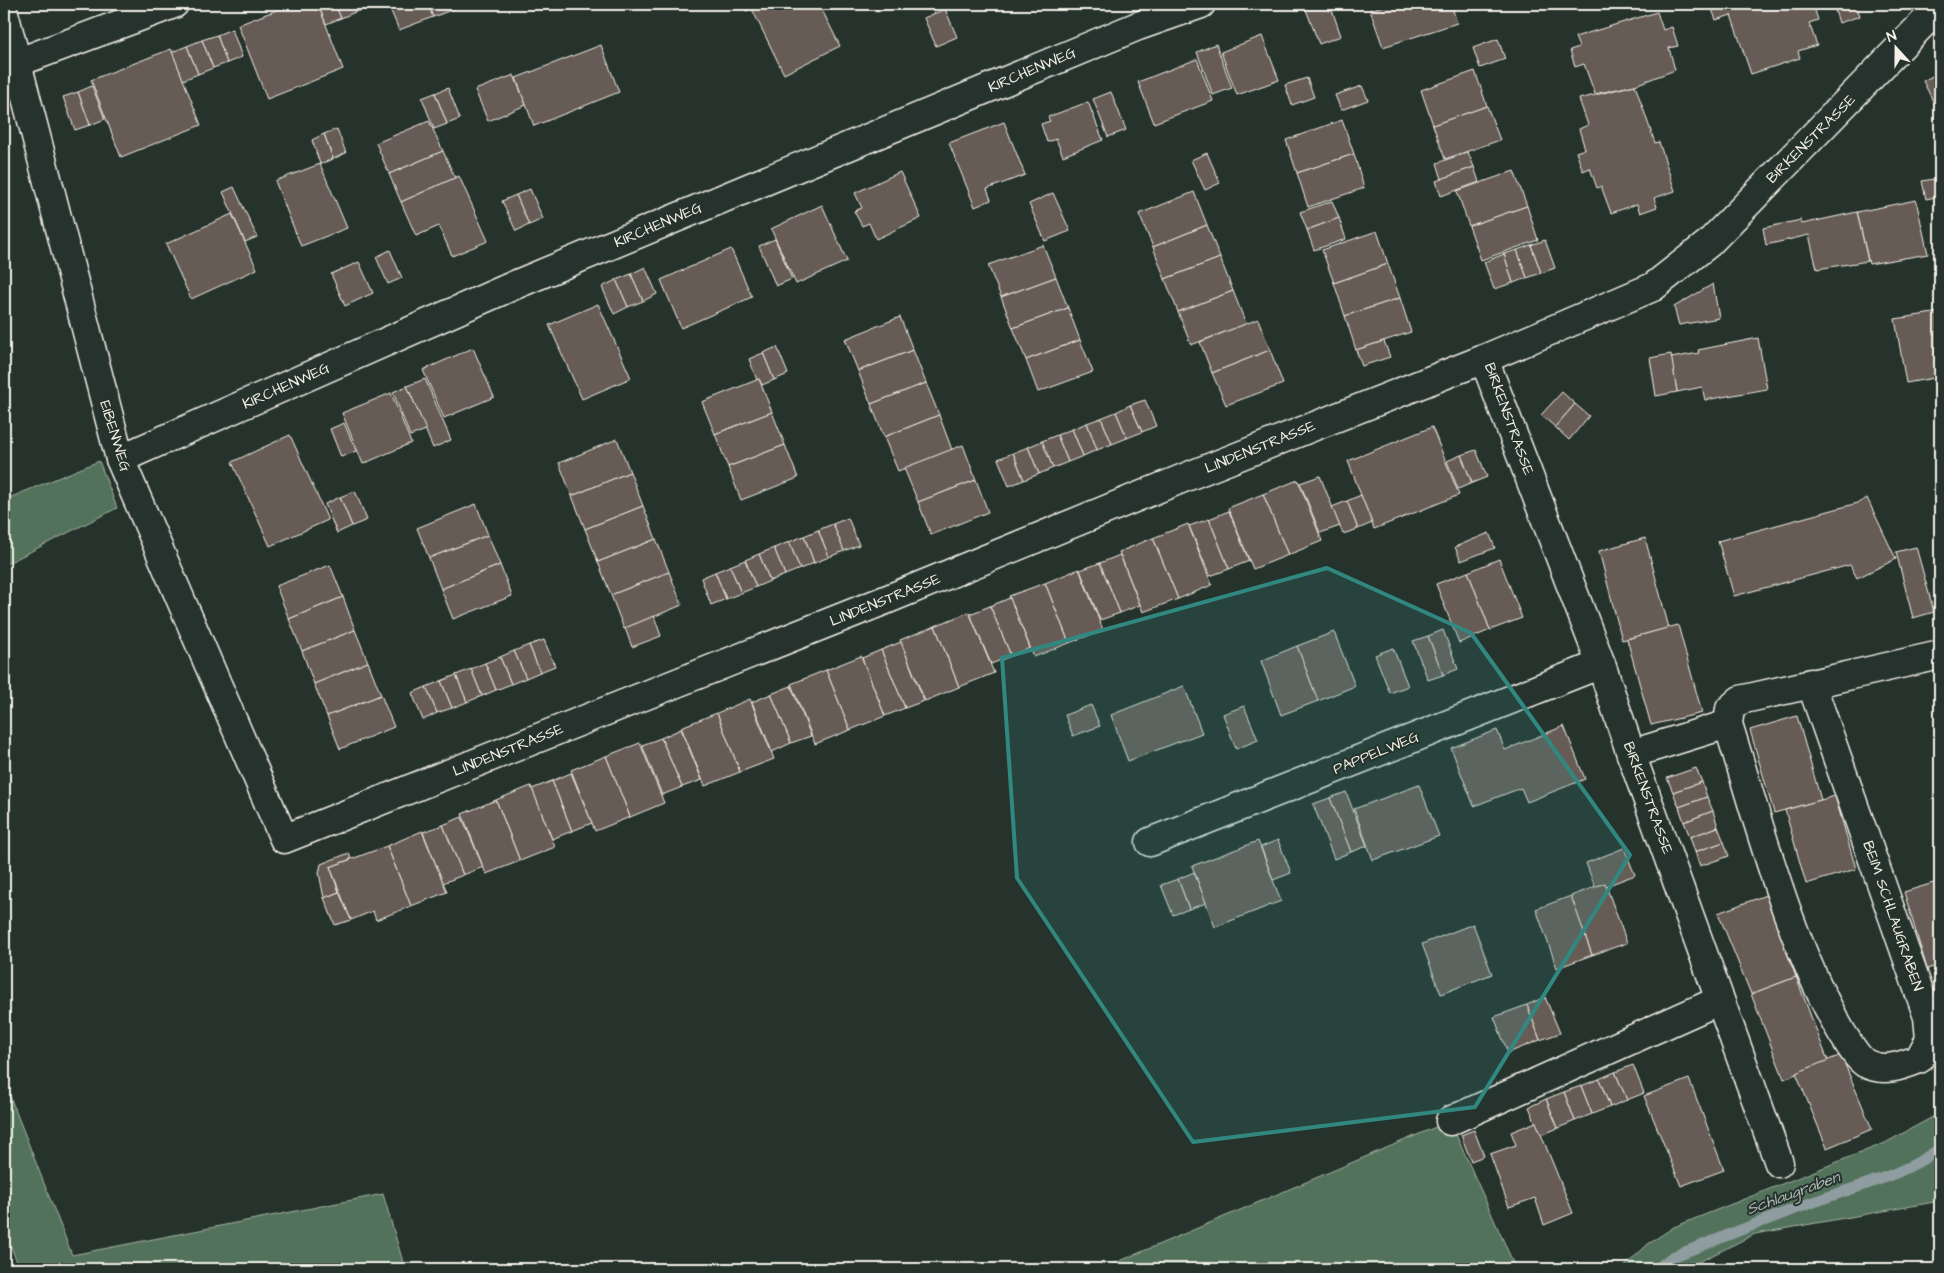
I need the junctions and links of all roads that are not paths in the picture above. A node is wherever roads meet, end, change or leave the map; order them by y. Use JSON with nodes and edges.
{"nodes":[{"id":1,"x":174,"y":4,"type":"edge"},
{"id":2,"x":1201,"y":4,"type":"edge"},
{"id":3,"x":1940,"y":6,"type":"edge"},
{"id":4,"x":4,"y":12,"type":"edge"},
{"id":5,"x":16,"y":63,"type":"junction"},
{"id":6,"x":1484,"y":359,"type":"junction"},
{"id":7,"x":120,"y":459,"type":"junction"},
{"id":8,"x":1940,"y":655,"type":"edge"},
{"id":9,"x":1601,"y":664,"type":"junction"},
{"id":10,"x":1812,"y":683,"type":"junction"},
{"id":11,"x":1729,"y":717,"type":"junction"},
{"id":12,"x":1632,"y":754,"type":"junction"},
{"id":13,"x":284,"y":839,"type":"joint"},
{"id":14,"x":1150,"y":842,"type":"dead end"},
{"id":15,"x":1720,"y":1000,"type":"junction"},
{"id":16,"x":1450,"y":1120,"type":"dead end"},
{"id":17,"x":1779,"y":1163,"type":"dead end"}],
"edges":[{"from":1,"to":5,"type":"street"},
{"from":2,"to":7,"type":"street","name":"KIRCHENWEG"},
{"from":3,"to":6,"type":"street","name":"BIRKENSTRASSE"},
{"from":4,"to":5,"type":"street","name":"EIBENWEG"},
{"from":5,"to":7,"type":"street","name":"EIBENWEG"},
{"from":6,"to":9,"type":"street","name":"BIRKENSTRASSE"},
{"from":6,"to":13,"type":"street","name":"LINDENSTRASSE"},
{"from":7,"to":13,"type":"street","name":"EIBENWEG"},
{"from":8,"to":10,"type":"street"},
{"from":9,"to":12,"type":"street","name":"BIRKENSTRASSE"},
{"from":9,"to":14,"type":"street","name":"PAPPELWEG"},
{"from":10,"to":11,"type":"street"},
{"from":10,"to":11,"type":"street","name":"BEIM SCHLAUGRABEN"},
{"from":11,"to":12,"type":"street"},
{"from":12,"to":15,"type":"street","name":"BIRKENSTRASSE"},
{"from":15,"to":16,"type":"street"},
{"from":15,"to":17,"type":"street","name":"BIRKENSTRASSE"}]}
